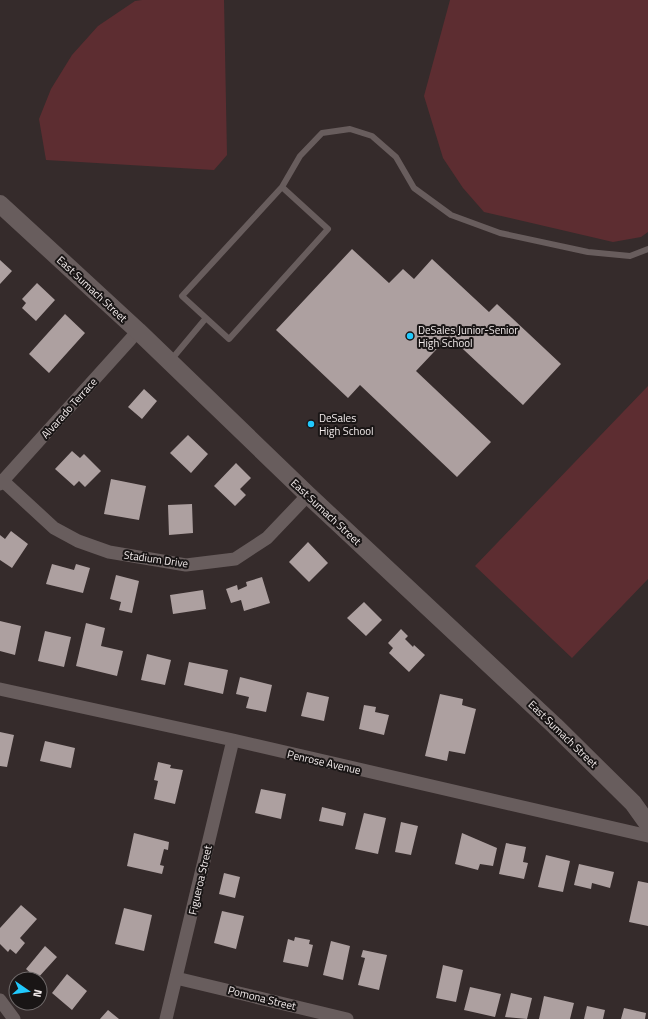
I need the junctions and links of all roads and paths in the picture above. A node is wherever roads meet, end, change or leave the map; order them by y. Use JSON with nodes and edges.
{"nodes":[{"id":1,"x":282,"y":187,"type":"junction"},
{"id":2,"x":0,"y":204,"type":"edge"},
{"id":3,"x":648,"y":249,"type":"edge"},
{"id":4,"x":206,"y":318,"type":"junction"},
{"id":5,"x":138,"y":331,"type":"junction"},
{"id":6,"x":170,"y":362,"type":"junction"},
{"id":7,"x":1,"y":483,"type":"edge"},
{"id":8,"x":308,"y":495,"type":"junction"},
{"id":9,"x":0,"y":689,"type":"edge"},
{"id":10,"x":233,"y":740,"type":"junction"},
{"id":11,"x":648,"y":824,"type":"edge"},
{"id":12,"x":648,"y":836,"type":"edge"},
{"id":13,"x":176,"y":978,"type":"junction"},
{"id":14,"x":0,"y":1000,"type":"edge"},
{"id":15,"x":14,"y":1019,"type":"edge"},
{"id":16,"x":166,"y":1019,"type":"edge"},
{"id":17,"x":347,"y":1019,"type":"edge"}],
"edges":[{"from":1,"to":3,"type":"lane"},
{"from":1,"to":4,"type":"lane"},
{"from":1,"to":4,"type":"lane"},
{"from":2,"to":5,"type":"street","name":"East Sumach Street"},
{"from":4,"to":6,"type":"lane"},
{"from":5,"to":6,"type":"street","name":"East Sumach Street"},
{"from":5,"to":7,"type":"street","name":"Alvarado Terrace"},
{"from":6,"to":8,"type":"street","name":"East Sumach Street"},
{"from":7,"to":8,"type":"street","name":"Stadium Drive"},
{"from":8,"to":11,"type":"street","name":"East Sumach Street"},
{"from":9,"to":10,"type":"street","name":"Penrose Avenue"},
{"from":10,"to":12,"type":"street","name":"Penrose Avenue"},
{"from":10,"to":13,"type":"street","name":"Figueroa Street"},
{"from":13,"to":16,"type":"street","name":"Figueroa Street"},
{"from":13,"to":17,"type":"street","name":"Pomona Street"},
{"from":14,"to":15,"type":"street"}]}
